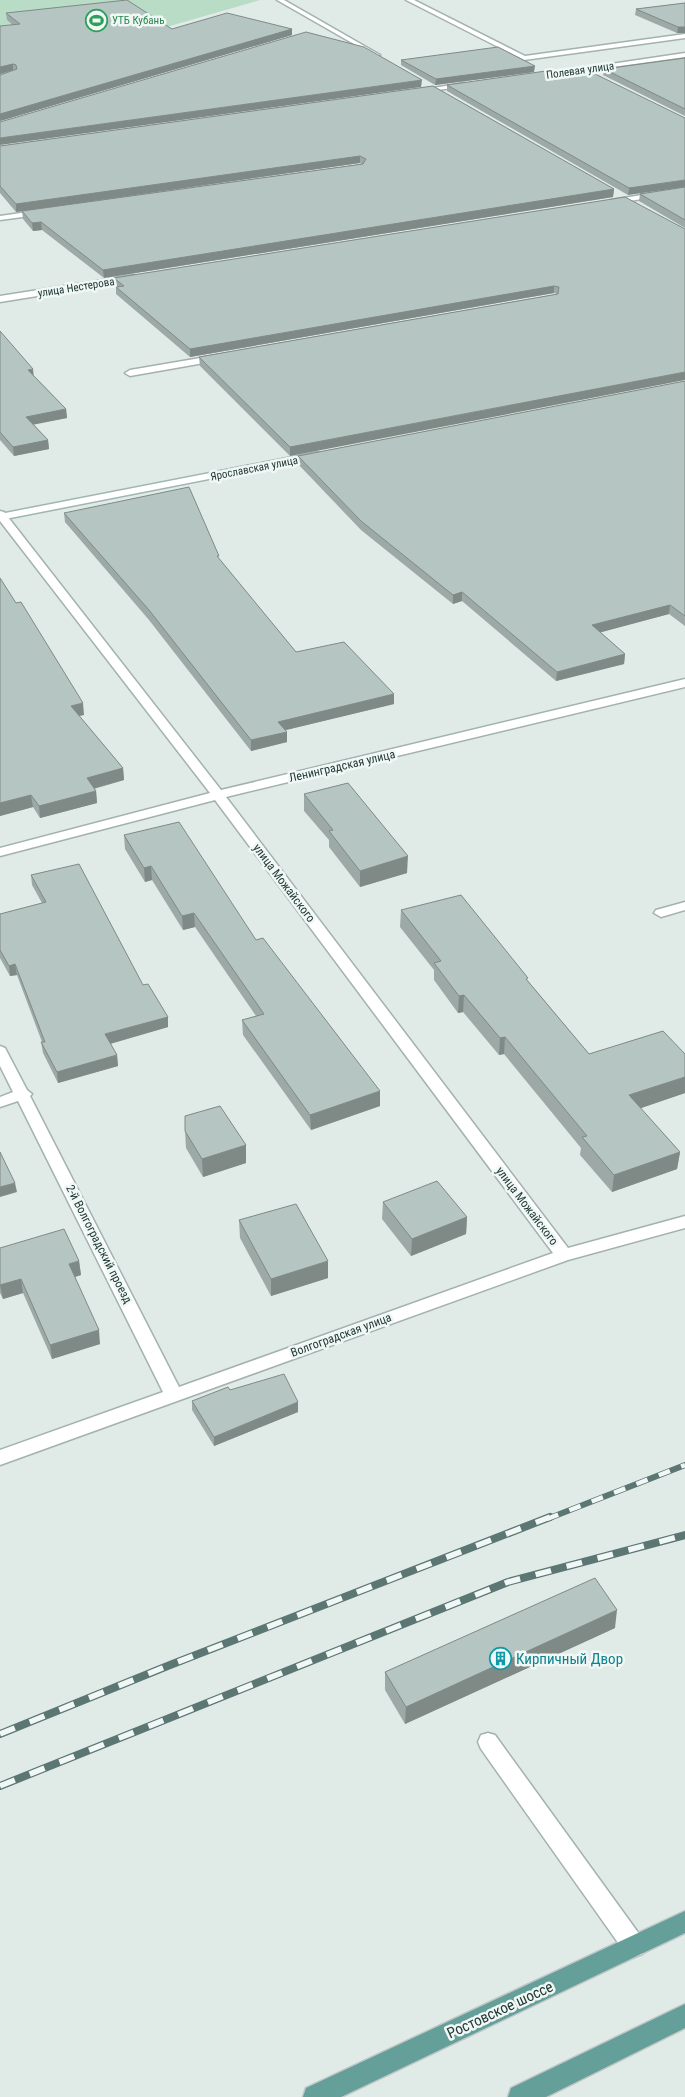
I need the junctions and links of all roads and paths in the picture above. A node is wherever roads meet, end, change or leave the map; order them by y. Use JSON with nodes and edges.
{"nodes":[{"id":1,"x":280,"y":0,"type":"edge"},
{"id":2,"x":409,"y":0,"type":"edge"},
{"id":3,"x":330,"y":28,"type":"junction"},
{"id":4,"x":320,"y":31,"type":"dead end"},
{"id":5,"x":685,"y":36,"type":"edge"},
{"id":6,"x":685,"y":55,"type":"edge"},
{"id":7,"x":387,"y":61,"type":"edge"},
{"id":8,"x":583,"y":70,"type":"junction"},
{"id":9,"x":592,"y":74,"type":"edge"},
{"id":10,"x":524,"y":77,"type":"edge"},
{"id":11,"x":474,"y":83,"type":"edge"},
{"id":12,"x":427,"y":84,"type":"edge"},
{"id":13,"x":434,"y":88,"type":"junction"},
{"id":14,"x":405,"y":92,"type":"edge"},
{"id":15,"x":443,"y":93,"type":"edge"},
{"id":16,"x":685,"y":190,"type":"edge"},
{"id":17,"x":619,"y":195,"type":"edge"},
{"id":18,"x":628,"y":200,"type":"junction"},
{"id":19,"x":598,"y":204,"type":"edge"},
{"id":20,"x":636,"y":204,"type":"edge"},
{"id":21,"x":49,"y":211,"type":"edge"},
{"id":22,"x":0,"y":218,"type":"edge"},
{"id":23,"x":146,"y":276,"type":"edge"},
{"id":24,"x":0,"y":299,"type":"edge"},
{"id":25,"x":226,"y":356,"type":"edge"},
{"id":26,"x":130,"y":373,"type":"dead end"},
{"id":27,"x":333,"y":453,"type":"edge"},
{"id":28,"x":1,"y":516,"type":"edge"},
{"id":29,"x":685,"y":683,"type":"edge"},
{"id":30,"x":218,"y":796,"type":"junction"},
{"id":31,"x":0,"y":852,"type":"edge"},
{"id":32,"x":685,"y":906,"type":"edge"},
{"id":33,"x":661,"y":913,"type":"dead end"},
{"id":34,"x":0,"y":1051,"type":"edge"},
{"id":35,"x":24,"y":1094,"type":"junction"},
{"id":36,"x":0,"y":1102,"type":"edge"},
{"id":37,"x":685,"y":1222,"type":"edge"},
{"id":38,"x":564,"y":1255,"type":"junction"},
{"id":39,"x":174,"y":1394,"type":"junction"},
{"id":40,"x":0,"y":1458,"type":"edge"},
{"id":41,"x":488,"y":1742,"type":"dead end"},
{"id":42,"x":685,"y":1922,"type":"edge"},
{"id":43,"x":634,"y":1946,"type":"junction"},
{"id":44,"x":685,"y":2016,"type":"edge"},
{"id":45,"x":315,"y":2097,"type":"edge"},
{"id":46,"x":520,"y":2097,"type":"edge"}],
"edges":[{"from":1,"to":3,"type":"street"},
{"from":2,"to":5,"type":"street"},
{"from":3,"to":4,"type":"street"},
{"from":3,"to":7,"type":"street"},
{"from":6,"to":8,"type":"street","name":"Полевая улица"},
{"from":8,"to":9,"type":"street"},
{"from":8,"to":10,"type":"street","name":"Полевая улица"},
{"from":11,"to":13,"type":"street"},
{"from":12,"to":13,"type":"street"},
{"from":13,"to":14,"type":"street"},
{"from":13,"to":15,"type":"street"},
{"from":16,"to":18,"type":"street"},
{"from":17,"to":18,"type":"street"},
{"from":18,"to":19,"type":"street"},
{"from":18,"to":20,"type":"street"},
{"from":21,"to":22,"type":"street"},
{"from":23,"to":24,"type":"street","name":"улица Нестерова"},
{"from":25,"to":26,"type":"street"},
{"from":27,"to":28,"type":"street","name":"Ярославская улица"},
{"from":28,"to":30,"type":"street","name":"улица Можайского"},
{"from":29,"to":30,"type":"street","name":"Ленинградская улица"},
{"from":30,"to":31,"type":"street","name":"Ленинградская улица"},
{"from":30,"to":38,"type":"street","name":"улица Можайского"},
{"from":32,"to":33,"type":"street"},
{"from":34,"to":35,"type":"street","name":"2-й Волгоградский проезд"},
{"from":35,"to":36,"type":"street"},
{"from":35,"to":39,"type":"street","name":"2-й Волгоградский проезд"},
{"from":37,"to":38,"type":"street","name":"Волгоградская улица"},
{"from":38,"to":39,"type":"street","name":"Волгоградская улица"},
{"from":39,"to":40,"type":"street","name":"Волгоградская улица"},
{"from":41,"to":43,"type":"street"},
{"from":42,"to":43,"type":"main road","name":"Ростовское шоссе"},
{"from":43,"to":45,"type":"main road","name":"Ростовское шоссе"},
{"from":44,"to":46,"type":"main road"}]}
